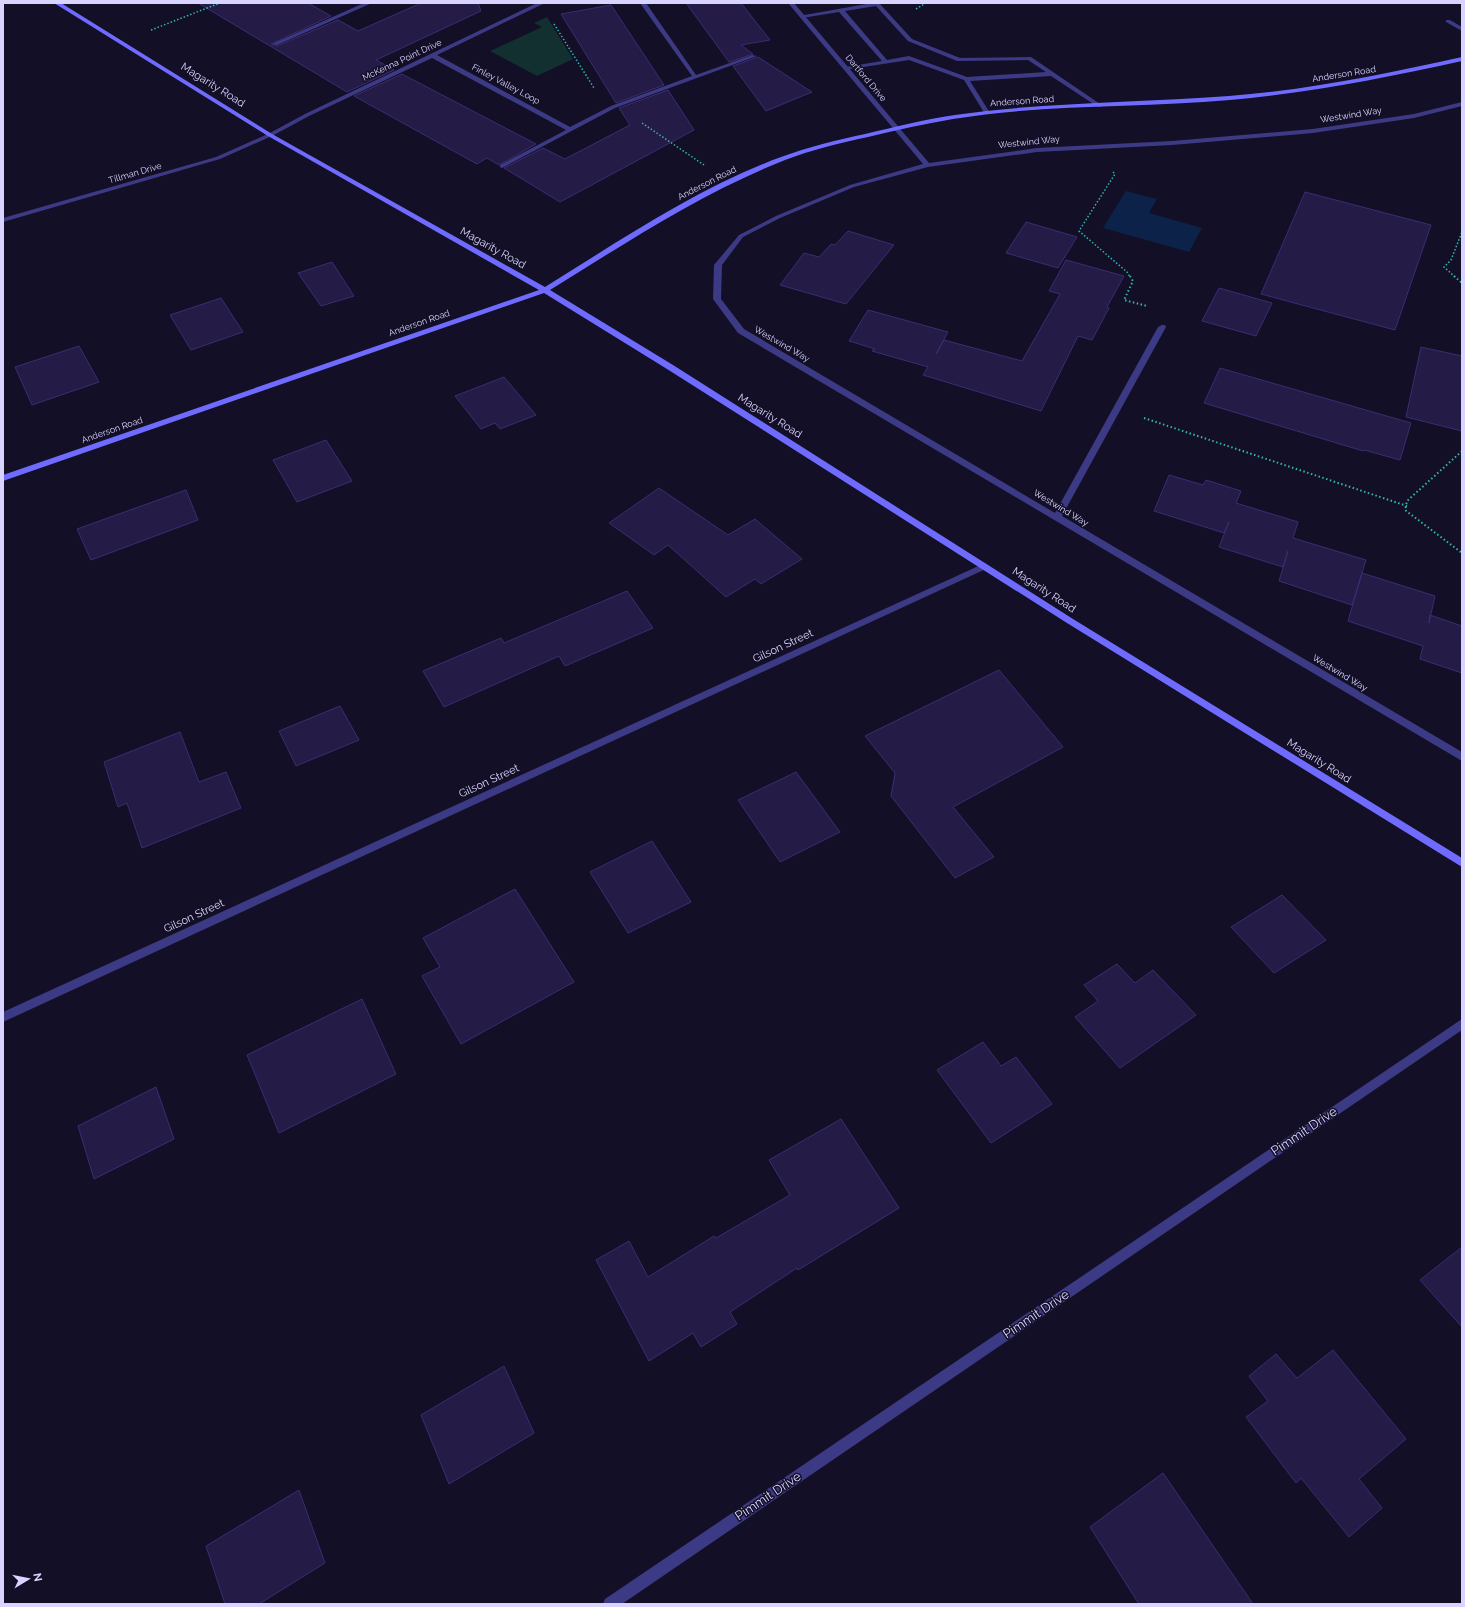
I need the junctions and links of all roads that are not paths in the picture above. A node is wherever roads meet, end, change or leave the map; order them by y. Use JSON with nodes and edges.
{"nodes":[{"id":1,"x":57,"y":3,"type":"edge"},
{"id":2,"x":349,"y":3,"type":"edge"},
{"id":3,"x":368,"y":3,"type":"edge"},
{"id":4,"x":525,"y":3,"type":"edge"},
{"id":5,"x":542,"y":3,"type":"edge"},
{"id":6,"x":643,"y":3,"type":"edge"},
{"id":7,"x":791,"y":3,"type":"edge"},
{"id":8,"x":533,"y":7,"type":"junction"},
{"id":9,"x":358,"y":8,"type":"junction"},
{"id":10,"x":841,"y":10,"type":"junction"},
{"id":11,"x":802,"y":16,"type":"junction"},
{"id":12,"x":1448,"y":21,"type":"dead end"},
{"id":13,"x":1462,"y":29,"type":"edge"},
{"id":14,"x":275,"y":44,"type":"dead end"},
{"id":15,"x":432,"y":55,"type":"junction"},
{"id":16,"x":754,"y":56,"type":"dead end"},
{"id":17,"x":1462,"y":59,"type":"edge"},
{"id":18,"x":937,"y":60,"type":"junction"},
{"id":19,"x":886,"y":62,"type":"junction"},
{"id":20,"x":846,"y":69,"type":"junction"},
{"id":21,"x":1052,"y":74,"type":"junction"},
{"id":22,"x":695,"y":77,"type":"junction"},
{"id":23,"x":966,"y":79,"type":"junction"},
{"id":24,"x":1462,"y":104,"type":"edge"},
{"id":25,"x":1100,"y":106,"type":"junction"},
{"id":26,"x":987,"y":114,"type":"junction"},
{"id":27,"x":897,"y":128,"type":"junction"},
{"id":28,"x":571,"y":130,"type":"junction"},
{"id":29,"x":270,"y":135,"type":"junction"},
{"id":30,"x":927,"y":165,"type":"junction"},
{"id":31,"x":502,"y":166,"type":"dead end"},
{"id":32,"x":3,"y":220,"type":"edge"},
{"id":33,"x":544,"y":290,"type":"junction"},
{"id":34,"x":1162,"y":327,"type":"road end"},
{"id":35,"x":3,"y":478,"type":"edge"},
{"id":36,"x":1058,"y":517,"type":"junction"},
{"id":37,"x":985,"y":566,"type":"junction"},
{"id":38,"x":1462,"y":757,"type":"edge"},
{"id":39,"x":1462,"y":863,"type":"edge"},
{"id":40,"x":3,"y":1017,"type":"edge"},
{"id":41,"x":1462,"y":1024,"type":"edge"},
{"id":42,"x":610,"y":1604,"type":"edge"}],
"edges":[{"from":1,"to":29,"type":"main road","name":"Magarity Road"},
{"from":2,"to":9,"type":"street"},
{"from":3,"to":9,"type":"street"},
{"from":4,"to":8,"type":"street"},
{"from":5,"to":8,"type":"street","name":"McKenna Point Drive"},
{"from":6,"to":22,"type":"street"},
{"from":7,"to":11,"type":"street","name":"Dartford Drive"},
{"from":8,"to":15,"type":"street","name":"McKenna Point Drive"},
{"from":9,"to":14,"type":"street"},
{"from":10,"to":11,"type":"street"},
{"from":10,"to":18,"type":"street"},
{"from":10,"to":19,"type":"street"},
{"from":11,"to":20,"type":"street","name":"Dartford Drive"},
{"from":12,"to":13,"type":"street"},
{"from":15,"to":28,"type":"street","name":"Finley Valley Loop"},
{"from":15,"to":29,"type":"street","name":"McKenna Point Drive"},
{"from":16,"to":22,"type":"street"},
{"from":17,"to":25,"type":"main road","name":"Anderson Road"},
{"from":18,"to":19,"type":"street"},
{"from":18,"to":21,"type":"street"},
{"from":18,"to":23,"type":"street"},
{"from":19,"to":20,"type":"street"},
{"from":20,"to":27,"type":"street","name":"Dartford Drive"},
{"from":21,"to":23,"type":"street"},
{"from":21,"to":25,"type":"street"},
{"from":22,"to":28,"type":"street"},
{"from":23,"to":26,"type":"street"},
{"from":24,"to":30,"type":"street","name":"Westwind Way"},
{"from":25,"to":26,"type":"main road","name":"Anderson Road"},
{"from":26,"to":27,"type":"main road","name":"Anderson Road"},
{"from":27,"to":30,"type":"street","name":"Dartford Drive"},
{"from":27,"to":33,"type":"main road","name":"Anderson Road"},
{"from":28,"to":31,"type":"street"},
{"from":29,"to":32,"type":"street","name":"Tillman Drive"},
{"from":29,"to":33,"type":"main road","name":"Magarity Road"},
{"from":30,"to":36,"type":"street","name":"Westwind Way"},
{"from":33,"to":35,"type":"main road","name":"Anderson Road"},
{"from":33,"to":37,"type":"main road","name":"Magarity Road"},
{"from":34,"to":36,"type":"street"},
{"from":36,"to":38,"type":"street","name":"Westwind Way"},
{"from":37,"to":39,"type":"main road","name":"Magarity Road"},
{"from":37,"to":40,"type":"street","name":"Gilson Street"},
{"from":41,"to":42,"type":"street","name":"Pimmit Drive"}]}
